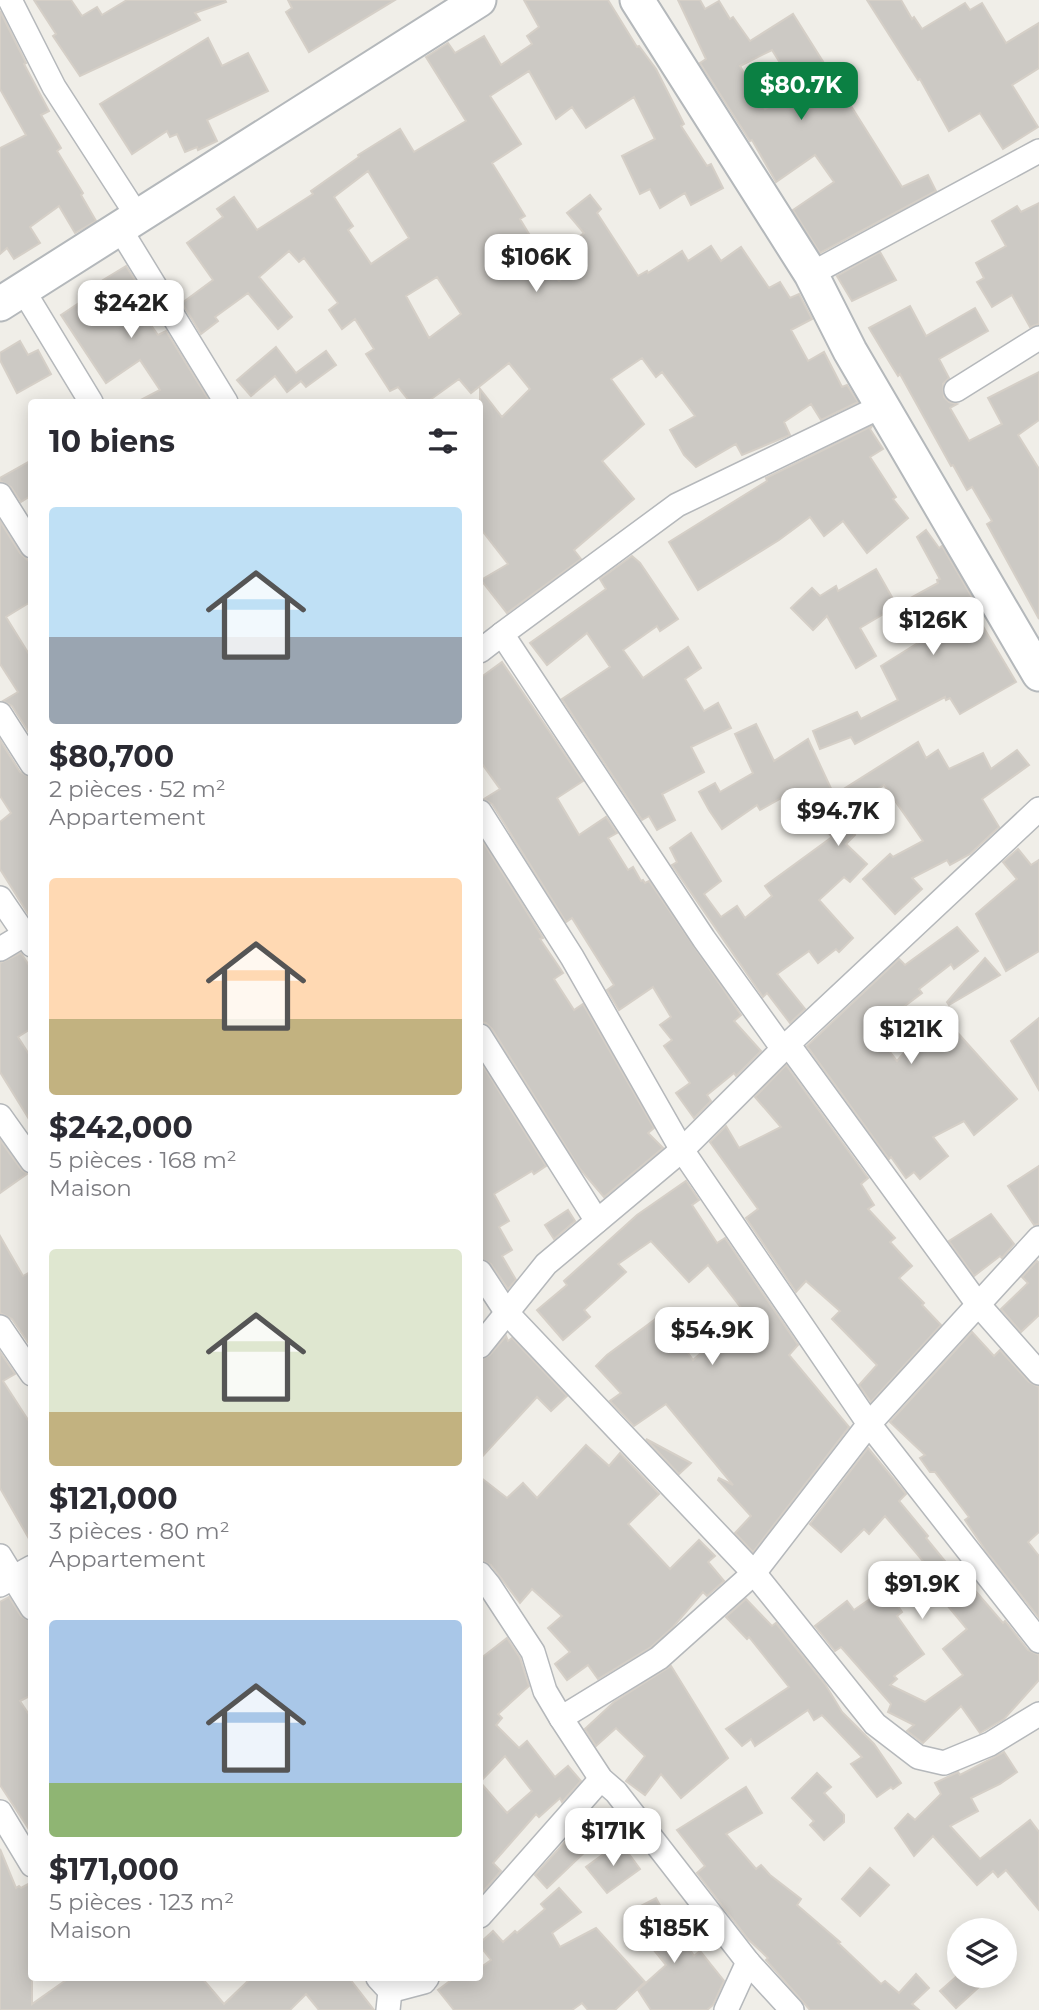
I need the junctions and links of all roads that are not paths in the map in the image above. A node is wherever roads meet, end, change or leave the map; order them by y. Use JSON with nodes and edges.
{"nodes":[{"id":1,"x":10,"y":0,"type":"edge"},
{"id":2,"x":479,"y":0,"type":"edge"},
{"id":3,"x":637,"y":0,"type":"edge"},
{"id":4,"x":1039,"y":151,"type":"edge"},
{"id":5,"x":129,"y":223,"type":"junction"},
{"id":6,"x":811,"y":274,"type":"junction"},
{"id":7,"x":12,"y":297,"type":"edge"},
{"id":8,"x":1039,"y":338,"type":"edge"},
{"id":9,"x":956,"y":390,"type":"dead end"},
{"id":10,"x":89,"y":399,"type":"edge"},
{"id":11,"x":224,"y":399,"type":"edge"},
{"id":12,"x":882,"y":406,"type":"junction"},
{"id":13,"x":0,"y":495,"type":"edge"},
{"id":14,"x":28,"y":540,"type":"edge"},
{"id":15,"x":502,"y":634,"type":"junction"},
{"id":16,"x":483,"y":649,"type":"edge"},
{"id":17,"x":1038,"y":670,"type":"edge"},
{"id":18,"x":0,"y":715,"type":"edge"},
{"id":19,"x":28,"y":758,"type":"edge"},
{"id":20,"x":1039,"y":809,"type":"edge"},
{"id":21,"x":483,"y":817,"type":"edge"},
{"id":22,"x":0,"y":898,"type":"edge"},
{"id":23,"x":28,"y":936,"type":"edge"},
{"id":24,"x":28,"y":937,"type":"edge"},
{"id":25,"x":0,"y":949,"type":"edge"},
{"id":26,"x":483,"y":1041,"type":"edge"},
{"id":27,"x":786,"y":1047,"type":"junction"},
{"id":28,"x":0,"y":1116,"type":"edge"},
{"id":29,"x":682,"y":1150,"type":"junction"},
{"id":30,"x":28,"y":1155,"type":"edge"},
{"id":31,"x":597,"y":1221,"type":"junction"},
{"id":32,"x":1039,"y":1238,"type":"edge"},
{"id":33,"x":483,"y":1277,"type":"edge"},
{"id":34,"x":977,"y":1303,"type":"junction"},
{"id":35,"x":507,"y":1313,"type":"junction"},
{"id":36,"x":0,"y":1327,"type":"edge"},
{"id":37,"x":483,"y":1342,"type":"edge"},
{"id":38,"x":28,"y":1368,"type":"edge"},
{"id":39,"x":1039,"y":1373,"type":"edge"},
{"id":40,"x":869,"y":1424,"type":"junction"},
{"id":41,"x":0,"y":1556,"type":"edge"},
{"id":42,"x":754,"y":1573,"type":"junction"},
{"id":43,"x":15,"y":1576,"type":"edge"},
{"id":44,"x":483,"y":1578,"type":"edge"},
{"id":45,"x":28,"y":1600,"type":"edge"},
{"id":46,"x":1039,"y":1641,"type":"edge"},
{"id":47,"x":1039,"y":1714,"type":"edge"},
{"id":48,"x":561,"y":1718,"type":"junction"},
{"id":49,"x":601,"y":1779,"type":"junction"},
{"id":50,"x":0,"y":1812,"type":"edge"},
{"id":51,"x":28,"y":1858,"type":"edge"},
{"id":52,"x":483,"y":1913,"type":"edge"},
{"id":53,"x":748,"y":1962,"type":"junction"},
{"id":54,"x":425,"y":1981,"type":"edge"},
{"id":55,"x":385,"y":1993,"type":"edge"},
{"id":56,"x":726,"y":2010,"type":"edge"},
{"id":57,"x":792,"y":2010,"type":"edge"}],
"edges":[{"from":1,"to":5,"type":"street"},
{"from":2,"to":5,"type":"main road"},
{"from":3,"to":6,"type":"main road"},
{"from":4,"to":6,"type":"street"},
{"from":5,"to":7,"type":"main road"},
{"from":5,"to":11,"type":"street"},
{"from":6,"to":12,"type":"main road"},
{"from":7,"to":10,"type":"street"},
{"from":8,"to":9,"type":"street"},
{"from":12,"to":15,"type":"street"},
{"from":12,"to":17,"type":"main road"},
{"from":13,"to":14,"type":"street"},
{"from":15,"to":16,"type":"street"},
{"from":15,"to":27,"type":"street"},
{"from":18,"to":19,"type":"street"},
{"from":20,"to":27,"type":"street"},
{"from":21,"to":29,"type":"street"},
{"from":22,"to":23,"type":"street"},
{"from":24,"to":25,"type":"street"},
{"from":26,"to":31,"type":"street"},
{"from":27,"to":29,"type":"street"},
{"from":27,"to":34,"type":"street"},
{"from":28,"to":30,"type":"street"},
{"from":29,"to":31,"type":"street"},
{"from":29,"to":40,"type":"street"},
{"from":31,"to":35,"type":"street"},
{"from":32,"to":34,"type":"street"},
{"from":33,"to":35,"type":"street"},
{"from":34,"to":39,"type":"street"},
{"from":34,"to":40,"type":"street"},
{"from":35,"to":37,"type":"street"},
{"from":35,"to":42,"type":"street"},
{"from":36,"to":38,"type":"street"},
{"from":40,"to":42,"type":"street"},
{"from":40,"to":46,"type":"street"},
{"from":41,"to":43,"type":"street"},
{"from":42,"to":47,"type":"street"},
{"from":42,"to":48,"type":"street"},
{"from":43,"to":45,"type":"street"},
{"from":44,"to":48,"type":"street"},
{"from":48,"to":49,"type":"street"},
{"from":49,"to":52,"type":"street"},
{"from":49,"to":53,"type":"street"},
{"from":50,"to":51,"type":"street"},
{"from":53,"to":56,"type":"street"},
{"from":53,"to":57,"type":"street"},
{"from":54,"to":55,"type":"street"}]}
